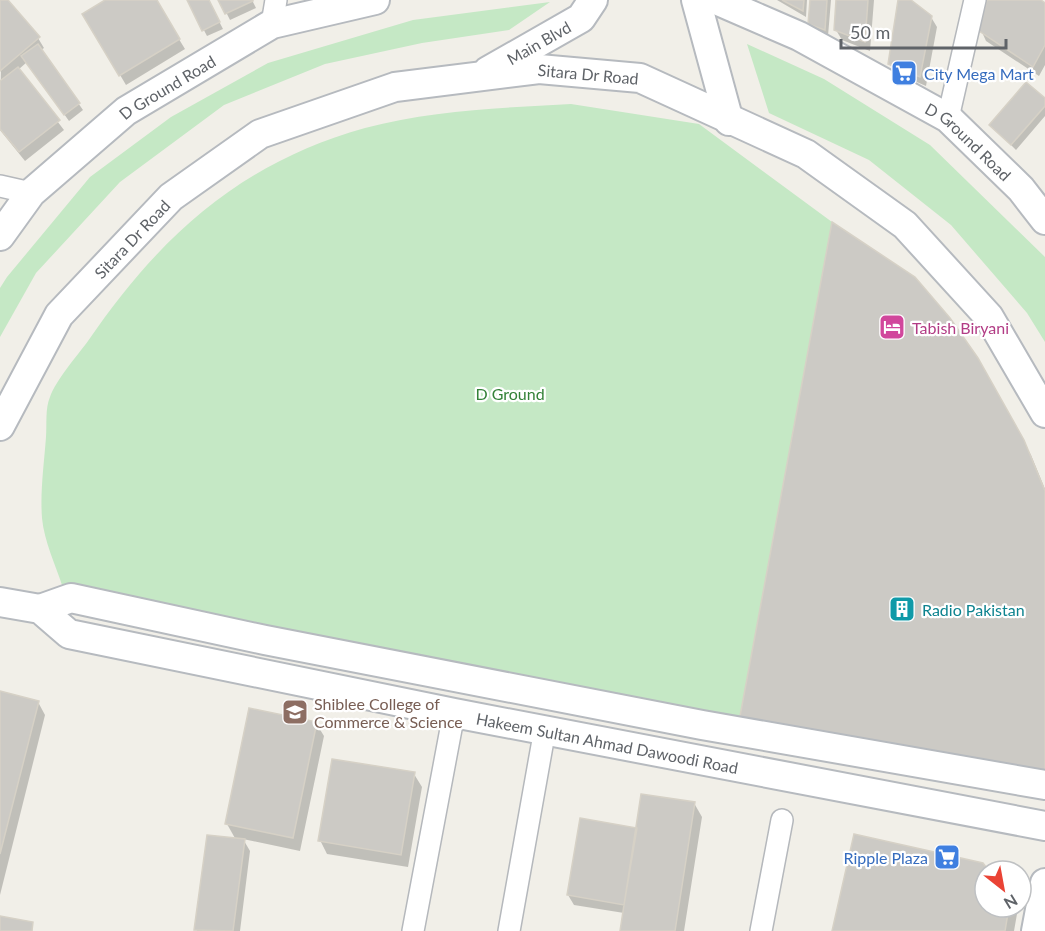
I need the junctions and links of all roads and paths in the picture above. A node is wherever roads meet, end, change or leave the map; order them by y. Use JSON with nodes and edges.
{"nodes":[{"id":1,"x":375,"y":0,"type":"edge"},
{"id":2,"x":593,"y":0,"type":"edge"},
{"id":3,"x":696,"y":0,"type":"edge"},
{"id":4,"x":716,"y":0,"type":"edge"},
{"id":5,"x":975,"y":0,"type":"edge"},
{"id":6,"x":274,"y":12,"type":"edge"},
{"id":7,"x":478,"y":76,"type":"junction"},
{"id":8,"x":948,"y":118,"type":"junction"},
{"id":9,"x":729,"y":121,"type":"junction"},
{"id":10,"x":0,"y":186,"type":"edge"},
{"id":11,"x":31,"y":193,"type":"junction"},
{"id":12,"x":1045,"y":220,"type":"edge"},
{"id":13,"x":0,"y":236,"type":"edge"},
{"id":14,"x":1045,"y":413,"type":"edge"},
{"id":15,"x":0,"y":426,"type":"edge"},
{"id":16,"x":0,"y":602,"type":"edge"},
{"id":17,"x":40,"y":609,"type":"junction"},
{"id":18,"x":454,"y":713,"type":"junction"},
{"id":19,"x":545,"y":729,"type":"junction"},
{"id":20,"x":1045,"y":785,"type":"edge"},
{"id":21,"x":782,"y":820,"type":"dead end"},
{"id":22,"x":1045,"y":826,"type":"edge"},
{"id":23,"x":1045,"y":883,"type":"edge"},
{"id":24,"x":413,"y":931,"type":"edge"},
{"id":25,"x":509,"y":931,"type":"edge"},
{"id":26,"x":761,"y":931,"type":"edge"},
{"id":27,"x":1036,"y":931,"type":"edge"}],
"edges":[{"from":1,"to":6,"type":"street","name":"D Ground Road"},
{"from":2,"to":7,"type":"street","name":"Main Blvd"},
{"from":3,"to":9,"type":"street"},
{"from":4,"to":8,"type":"street","name":"D Ground Road"},
{"from":5,"to":8,"type":"street"},
{"from":6,"to":11,"type":"street","name":"D Ground Road"},
{"from":7,"to":9,"type":"street","name":"Sitara Dr Road"},
{"from":7,"to":15,"type":"street","name":"Sitara Dr Road"},
{"from":8,"to":12,"type":"street","name":"D Ground Road"},
{"from":9,"to":14,"type":"street","name":"Sitara Dr Road"},
{"from":10,"to":11,"type":"street"},
{"from":11,"to":13,"type":"street","name":"D Ground Road"},
{"from":16,"to":17,"type":"street"},
{"from":17,"to":18,"type":"street","name":"Hakeem Sultan Ahmad Dawoodi Road"},
{"from":17,"to":20,"type":"street"},
{"from":18,"to":19,"type":"street","name":"Hakeem Sultan Ahmad Dawoodi Road"},
{"from":18,"to":24,"type":"street"},
{"from":19,"to":22,"type":"street","name":"Hakeem Sultan Ahmad Dawoodi Road"},
{"from":19,"to":25,"type":"street"},
{"from":21,"to":26,"type":"street"},
{"from":23,"to":27,"type":"street"}]}
